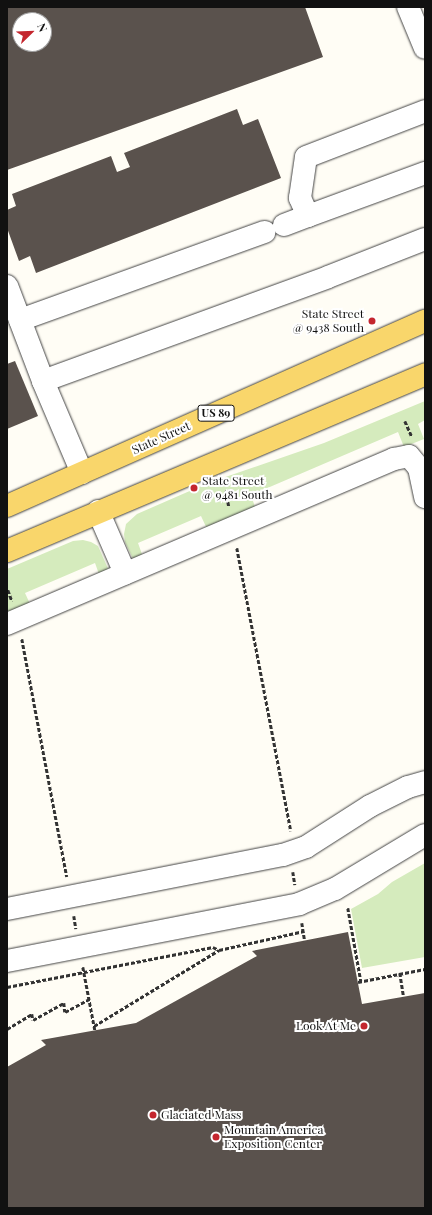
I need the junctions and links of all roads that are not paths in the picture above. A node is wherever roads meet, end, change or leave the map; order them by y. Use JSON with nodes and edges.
{"nodes":[{"id":1,"x":408,"y":7,"type":"edge"},
{"id":2,"x":425,"y":48,"type":"edge"},
{"id":3,"x":425,"y":111,"type":"edge"},
{"id":4,"x":425,"y":173,"type":"edge"},
{"id":5,"x":308,"y":216,"type":"junction"},
{"id":6,"x":425,"y":239,"type":"edge"},
{"id":7,"x":7,"y":286,"type":"edge"},
{"id":8,"x":20,"y":320,"type":"junction"},
{"id":9,"x":425,"y":321,"type":"edge"},
{"id":10,"x":425,"y":374,"type":"edge"},
{"id":11,"x":43,"y":381,"type":"junction"},
{"id":12,"x":82,"y":472,"type":"junction"},
{"id":13,"x":425,"y":497,"type":"edge"},
{"id":14,"x":7,"y":506,"type":"edge"},
{"id":15,"x":98,"y":511,"type":"junction"},
{"id":16,"x":7,"y":551,"type":"edge"},
{"id":17,"x":125,"y":573,"type":"junction"},
{"id":18,"x":12,"y":622,"type":"edge"},
{"id":19,"x":425,"y":782,"type":"edge"},
{"id":20,"x":425,"y":835,"type":"edge"},
{"id":21,"x":7,"y":909,"type":"edge"},
{"id":22,"x":7,"y":962,"type":"edge"}],
"edges":[{"from":1,"to":2,"type":"lane"},
{"from":3,"to":5,"type":"lane"},
{"from":4,"to":5,"type":"lane"},
{"from":5,"to":8,"type":"lane"},
{"from":6,"to":11,"type":"lane"},
{"from":7,"to":8,"type":"lane"},
{"from":8,"to":11,"type":"lane"},
{"from":9,"to":12,"type":"main road","name":"State Street","number":"US 89"},
{"from":10,"to":15,"type":"main road"},
{"from":11,"to":12,"type":"lane"},
{"from":12,"to":14,"type":"main road","name":"State Street","number":"US 89"},
{"from":13,"to":17,"type":"lane"},
{"from":15,"to":16,"type":"main road"},
{"from":15,"to":17,"type":"lane"},
{"from":17,"to":18,"type":"lane"},
{"from":19,"to":21,"type":"lane"},
{"from":20,"to":22,"type":"lane"}]}
